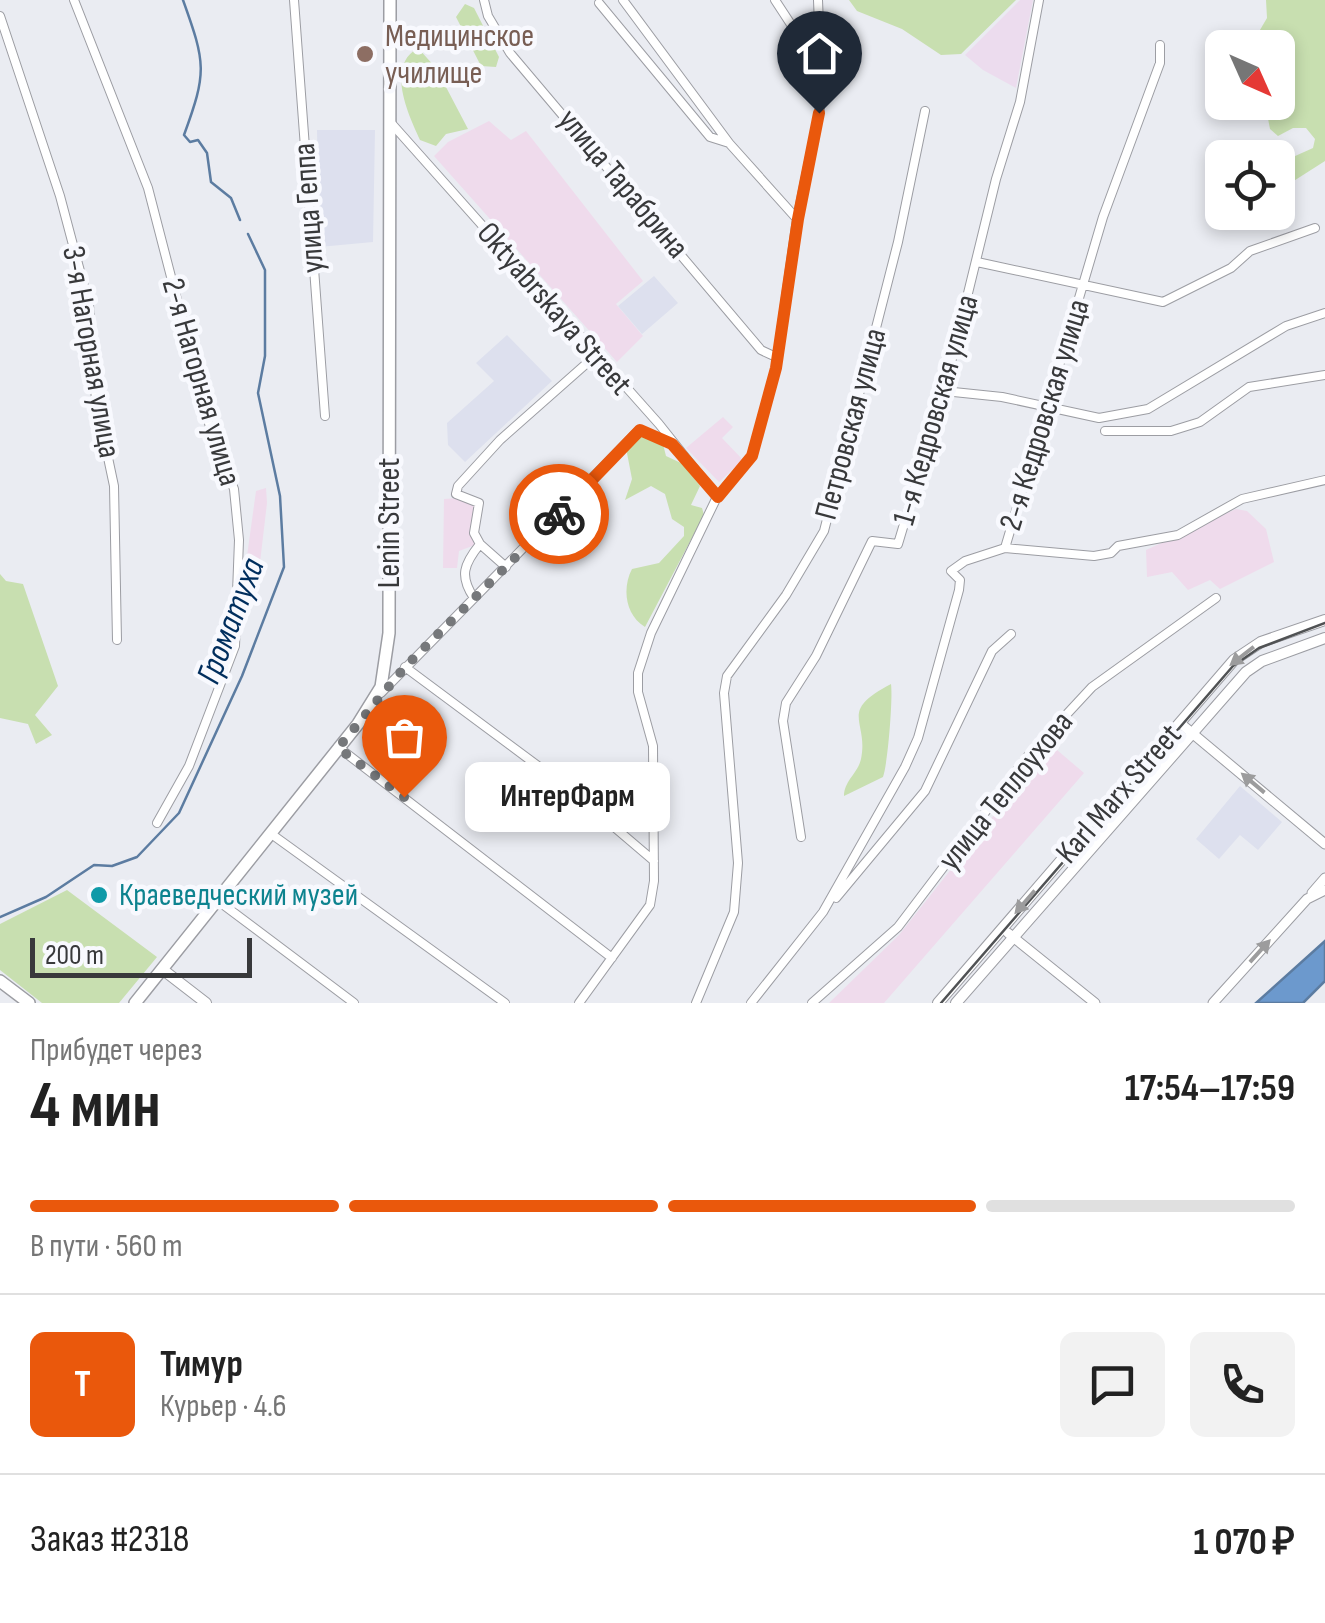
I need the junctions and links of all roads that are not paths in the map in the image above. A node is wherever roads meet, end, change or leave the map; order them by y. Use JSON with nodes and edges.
{"nodes":[{"id":1,"x":74,"y":0,"type":"edge"},
{"id":2,"x":294,"y":0,"type":"edge"},
{"id":3,"x":390,"y":0,"type":"edge"},
{"id":4,"x":484,"y":0,"type":"edge"},
{"id":5,"x":623,"y":0,"type":"edge"},
{"id":6,"x":776,"y":0,"type":"edge"},
{"id":7,"x":818,"y":0,"type":"edge"},
{"id":8,"x":1038,"y":0,"type":"edge"},
{"id":9,"x":599,"y":3,"type":"dead end"},
{"id":10,"x":0,"y":16,"type":"edge"},
{"id":11,"x":1160,"y":44,"type":"dead end"},
{"id":12,"x":826,"y":78,"type":"junction"},
{"id":13,"x":925,"y":111,"type":"dead end"},
{"id":14,"x":389,"y":122,"type":"junction"},
{"id":15,"x":729,"y":143,"type":"junction"},
{"id":16,"x":798,"y":219,"type":"junction"},
{"id":17,"x":1315,"y":228,"type":"dead end"},
{"id":18,"x":977,"y":262,"type":"junction"},
{"id":19,"x":1083,"y":287,"type":"junction"},
{"id":20,"x":1325,"y":312,"type":"edge"},
{"id":21,"x":595,"y":356,"type":"junction"},
{"id":22,"x":776,"y":358,"type":"junction"},
{"id":23,"x":1325,"y":375,"type":"edge"},
{"id":24,"x":944,"y":391,"type":"junction"},
{"id":25,"x":640,"y":406,"type":"junction"},
{"id":26,"x":1044,"y":407,"type":"junction"},
{"id":27,"x":326,"y":416,"type":"dead end"},
{"id":28,"x":640,"y":430,"type":"junction"},
{"id":29,"x":1105,"y":431,"type":"dead end"},
{"id":30,"x":672,"y":444,"type":"junction"},
{"id":31,"x":1325,"y":480,"type":"edge"},
{"id":32,"x":718,"y":497,"type":"junction"},
{"id":33,"x":480,"y":544,"type":"junction"},
{"id":34,"x":1005,"y":548,"type":"junction"},
{"id":35,"x":506,"y":567,"type":"junction"},
{"id":36,"x":474,"y":598,"type":"junction"},
{"id":37,"x":1216,"y":598,"type":"dead end"},
{"id":38,"x":1325,"y":620,"type":"edge"},
{"id":39,"x":1011,"y":634,"type":"dead end"},
{"id":40,"x":1325,"y":638,"type":"edge"},
{"id":41,"x":117,"y":640,"type":"dead end"},
{"id":42,"x":405,"y":667,"type":"junction"},
{"id":43,"x":371,"y":704,"type":"junction"},
{"id":44,"x":1180,"y":722,"type":"junction"},
{"id":45,"x":1194,"y":732,"type":"junction"},
{"id":46,"x":338,"y":748,"type":"junction"},
{"id":47,"x":157,"y":823,"type":"dead end"},
{"id":48,"x":270,"y":833,"type":"junction"},
{"id":49,"x":801,"y":837,"type":"dead end"},
{"id":50,"x":1325,"y":844,"type":"edge"},
{"id":51,"x":654,"y":861,"type":"junction"},
{"id":52,"x":1325,"y":878,"type":"edge"},
{"id":53,"x":1325,"y":890,"type":"edge"},
{"id":54,"x":1307,"y":899,"type":"junction"},
{"id":55,"x":217,"y":900,"type":"junction"},
{"id":56,"x":823,"y":912,"type":"junction"},
{"id":57,"x":1002,"y":928,"type":"junction"},
{"id":58,"x":1013,"y":936,"type":"junction"},
{"id":59,"x":612,"y":958,"type":"junction"},
{"id":60,"x":162,"y":969,"type":"junction"},
{"id":61,"x":0,"y":981,"type":"edge"},
{"id":62,"x":494,"y":994,"type":"junction"},
{"id":63,"x":29,"y":1003,"type":"edge"},
{"id":64,"x":135,"y":1003,"type":"edge"},
{"id":65,"x":206,"y":1003,"type":"edge"},
{"id":66,"x":354,"y":1003,"type":"edge"},
{"id":67,"x":488,"y":1003,"type":"edge"},
{"id":68,"x":505,"y":1003,"type":"edge"},
{"id":69,"x":579,"y":1003,"type":"edge"},
{"id":70,"x":696,"y":1003,"type":"edge"},
{"id":71,"x":752,"y":1003,"type":"edge"},
{"id":72,"x":812,"y":1003,"type":"edge"},
{"id":73,"x":938,"y":1003,"type":"edge"},
{"id":74,"x":956,"y":1003,"type":"edge"},
{"id":75,"x":1095,"y":1003,"type":"edge"},
{"id":76,"x":1214,"y":1003,"type":"edge"}],
"edges":[{"from":1,"to":47,"type":"street","name":"2-я Нагорная улица"},
{"from":2,"to":27,"type":"street","name":"улица Геппа"},
{"from":3,"to":14,"type":"main road","name":"Lenin Street"},
{"from":4,"to":22,"type":"street","name":"улица Тарабрина"},
{"from":5,"to":15,"type":"street"},
{"from":6,"to":12,"type":"street"},
{"from":7,"to":12,"type":"street"},
{"from":8,"to":18,"type":"street","name":"1-я Кедровская улица"},
{"from":9,"to":15,"type":"street"},
{"from":10,"to":41,"type":"street","name":"3-я Нагорная улица"},
{"from":11,"to":19,"type":"street","name":"2-я Кедровская улица"},
{"from":12,"to":16,"type":"street"},
{"from":13,"to":70,"type":"street","name":"Петровская улица"},
{"from":14,"to":21,"type":"street","name":"Oktyabrskaya Street"},
{"from":14,"to":43,"type":"main road","name":"Lenin Street"},
{"from":15,"to":16,"type":"street"},
{"from":16,"to":22,"type":"street"},
{"from":17,"to":19,"type":"street"},
{"from":18,"to":19,"type":"street"},
{"from":18,"to":24,"type":"street","name":"1-я Кедровская улица"},
{"from":19,"to":26,"type":"street","name":"2-я Кедровская улица"},
{"from":20,"to":26,"type":"street"},
{"from":21,"to":25,"type":"street","name":"Oktyabrskaya Street"},
{"from":21,"to":33,"type":"street"},
{"from":22,"to":32,"type":"street"},
{"from":23,"to":29,"type":"street"},
{"from":24,"to":26,"type":"street"},
{"from":24,"to":49,"type":"street","name":"1-я Кедровская улица"},
{"from":25,"to":28,"type":"street"},
{"from":25,"to":30,"type":"street","name":"Oktyabrskaya Street"},
{"from":26,"to":34,"type":"street","name":"2-я Кедровская улица"},
{"from":28,"to":30,"type":"street"},
{"from":28,"to":35,"type":"street"},
{"from":30,"to":32,"type":"street","name":"Oktyabrskaya Street"},
{"from":31,"to":34,"type":"street"},
{"from":32,"to":51,"type":"street"},
{"from":33,"to":35,"type":"street"},
{"from":33,"to":36,"type":"street"},
{"from":34,"to":56,"type":"street","name":"2-я Кедровская улица"},
{"from":35,"to":36,"type":"street"},
{"from":36,"to":42,"type":"street"},
{"from":37,"to":72,"type":"street","name":"улица Теплоухова"},
{"from":38,"to":44,"type":"main road","name":"Karl Marx Street","one_way":true},
{"from":39,"to":56,"type":"street"},
{"from":40,"to":45,"type":"main road","name":"Karl Marx Street"},
{"from":42,"to":43,"type":"street"},
{"from":42,"to":51,"type":"street"},
{"from":43,"to":46,"type":"main road","name":"Lenin Street"},
{"from":44,"to":45,"type":"street"},
{"from":44,"to":57,"type":"main road","name":"Karl Marx Street","one_way":true},
{"from":50,"to":45,"type":"street","one_way":true},
{"from":45,"to":58,"type":"main road","name":"Karl Marx Street"},
{"from":46,"to":48,"type":"main road","name":"Lenin Street"},
{"from":46,"to":59,"type":"street"},
{"from":48,"to":55,"type":"main road","name":"Lenin Street"},
{"from":48,"to":62,"type":"street"},
{"from":51,"to":59,"type":"street"},
{"from":52,"to":54,"type":"street"},
{"from":53,"to":54,"type":"street"},
{"from":76,"to":54,"type":"street","one_way":true},
{"from":55,"to":60,"type":"main road","name":"Lenin Street"},
{"from":55,"to":66,"type":"street"},
{"from":56,"to":71,"type":"street","name":"2-я Кедровская улица"},
{"from":57,"to":58,"type":"street"},
{"from":57,"to":73,"type":"main road","name":"Karl Marx Street"},
{"from":58,"to":74,"type":"main road","name":"Karl Marx Street"},
{"from":58,"to":75,"type":"street"},
{"from":59,"to":69,"type":"street"},
{"from":60,"to":64,"type":"main road","name":"Lenin Street"},
{"from":60,"to":65,"type":"main road"},
{"from":61,"to":63,"type":"main road"},
{"from":62,"to":67,"type":"street"},
{"from":62,"to":68,"type":"street"}]}
